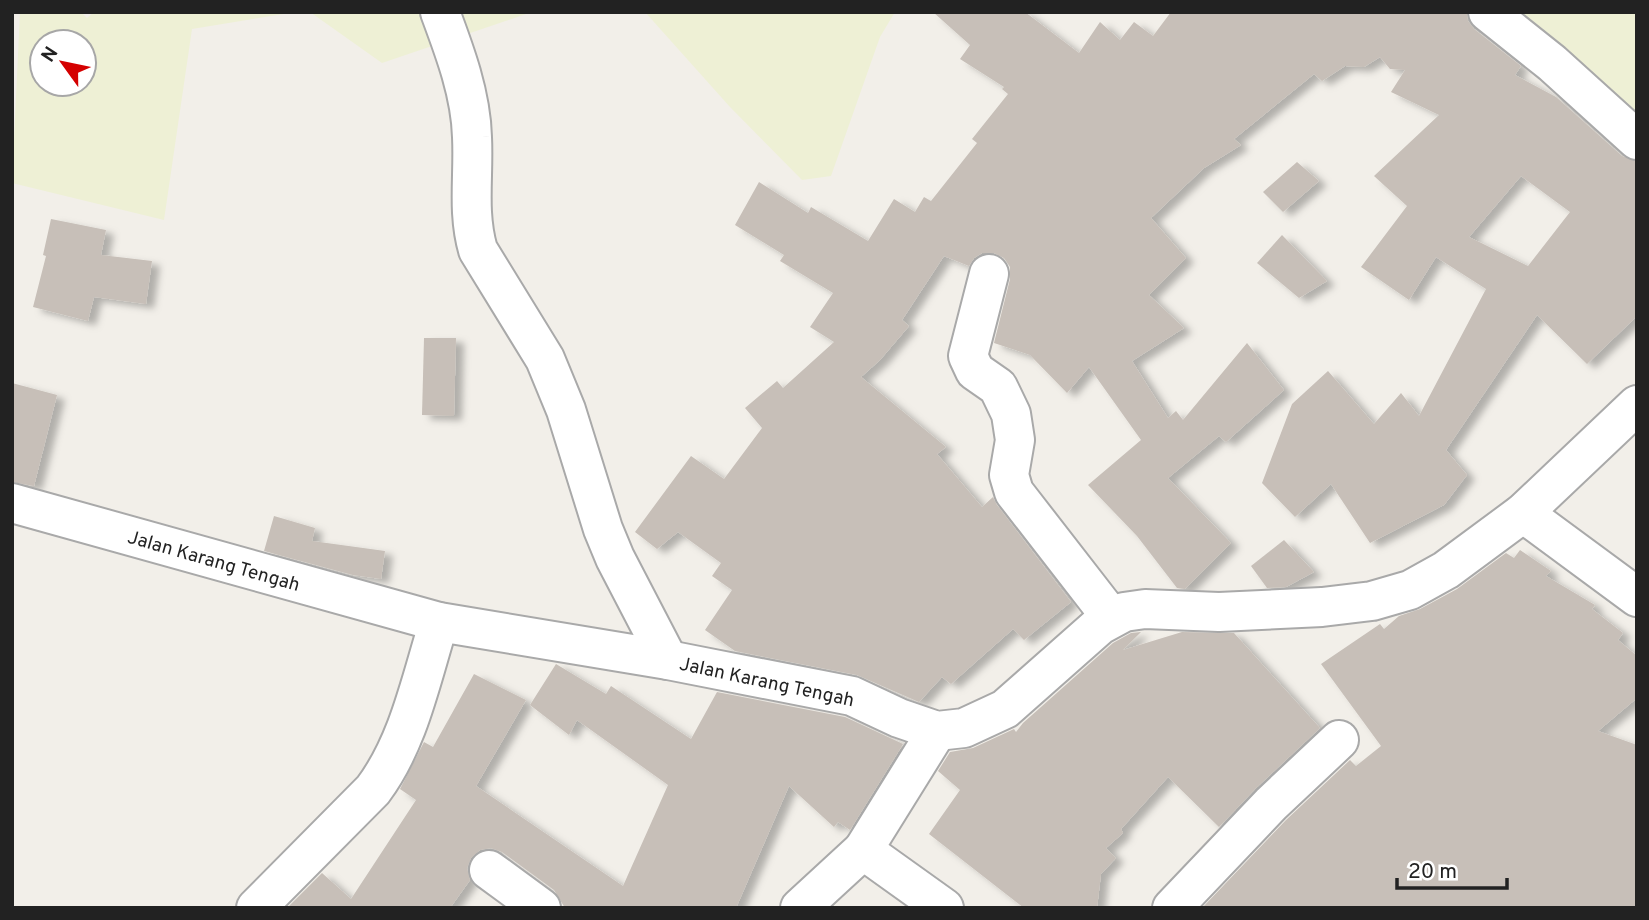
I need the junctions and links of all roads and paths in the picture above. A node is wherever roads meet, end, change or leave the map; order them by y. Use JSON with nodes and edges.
{"nodes":[{"id":1,"x":440,"y":12,"type":"edge"},
{"id":2,"x":1488,"y":12,"type":"edge"},
{"id":3,"x":1637,"y":140,"type":"edge"},
{"id":4,"x":989,"y":274,"type":"dead end"},
{"id":5,"x":1637,"y":405,"type":"edge"},
{"id":6,"x":12,"y":503,"type":"edge"},
{"id":7,"x":1523,"y":513,"type":"junction"},
{"id":8,"x":1637,"y":597,"type":"edge"},
{"id":9,"x":1111,"y":617,"type":"junction"},
{"id":10,"x":439,"y":622,"type":"junction"},
{"id":11,"x":668,"y":660,"type":"junction"},
{"id":12,"x":937,"y":731,"type":"junction"},
{"id":13,"x":1339,"y":740,"type":"dead end"},
{"id":14,"x":863,"y":850,"type":"junction"},
{"id":15,"x":489,"y":870,"type":"dead end"},
{"id":16,"x":256,"y":908,"type":"edge"},
{"id":17,"x":541,"y":908,"type":"edge"},
{"id":18,"x":800,"y":908,"type":"edge"},
{"id":19,"x":944,"y":908,"type":"edge"},
{"id":20,"x":1172,"y":908,"type":"edge"}],
"edges":[{"from":1,"to":11,"type":"street"},
{"from":2,"to":3,"type":"street"},
{"from":4,"to":9,"type":"street"},
{"from":5,"to":7,"type":"street","name":"Jalan Karang Tengah"},
{"from":6,"to":10,"type":"street","name":"Jalan Karang Tengah"},
{"from":7,"to":8,"type":"street"},
{"from":7,"to":9,"type":"street","name":"Jalan Karang Tengah"},
{"from":9,"to":12,"type":"street","name":"Jalan Karang Tengah"},
{"from":10,"to":11,"type":"street","name":"Jalan Karang Tengah"},
{"from":10,"to":16,"type":"street"},
{"from":11,"to":12,"type":"street","name":"Jalan Karang Tengah"},
{"from":12,"to":14,"type":"street"},
{"from":13,"to":20,"type":"street"},
{"from":14,"to":18,"type":"street"},
{"from":14,"to":19,"type":"street"},
{"from":15,"to":17,"type":"street"}]}
